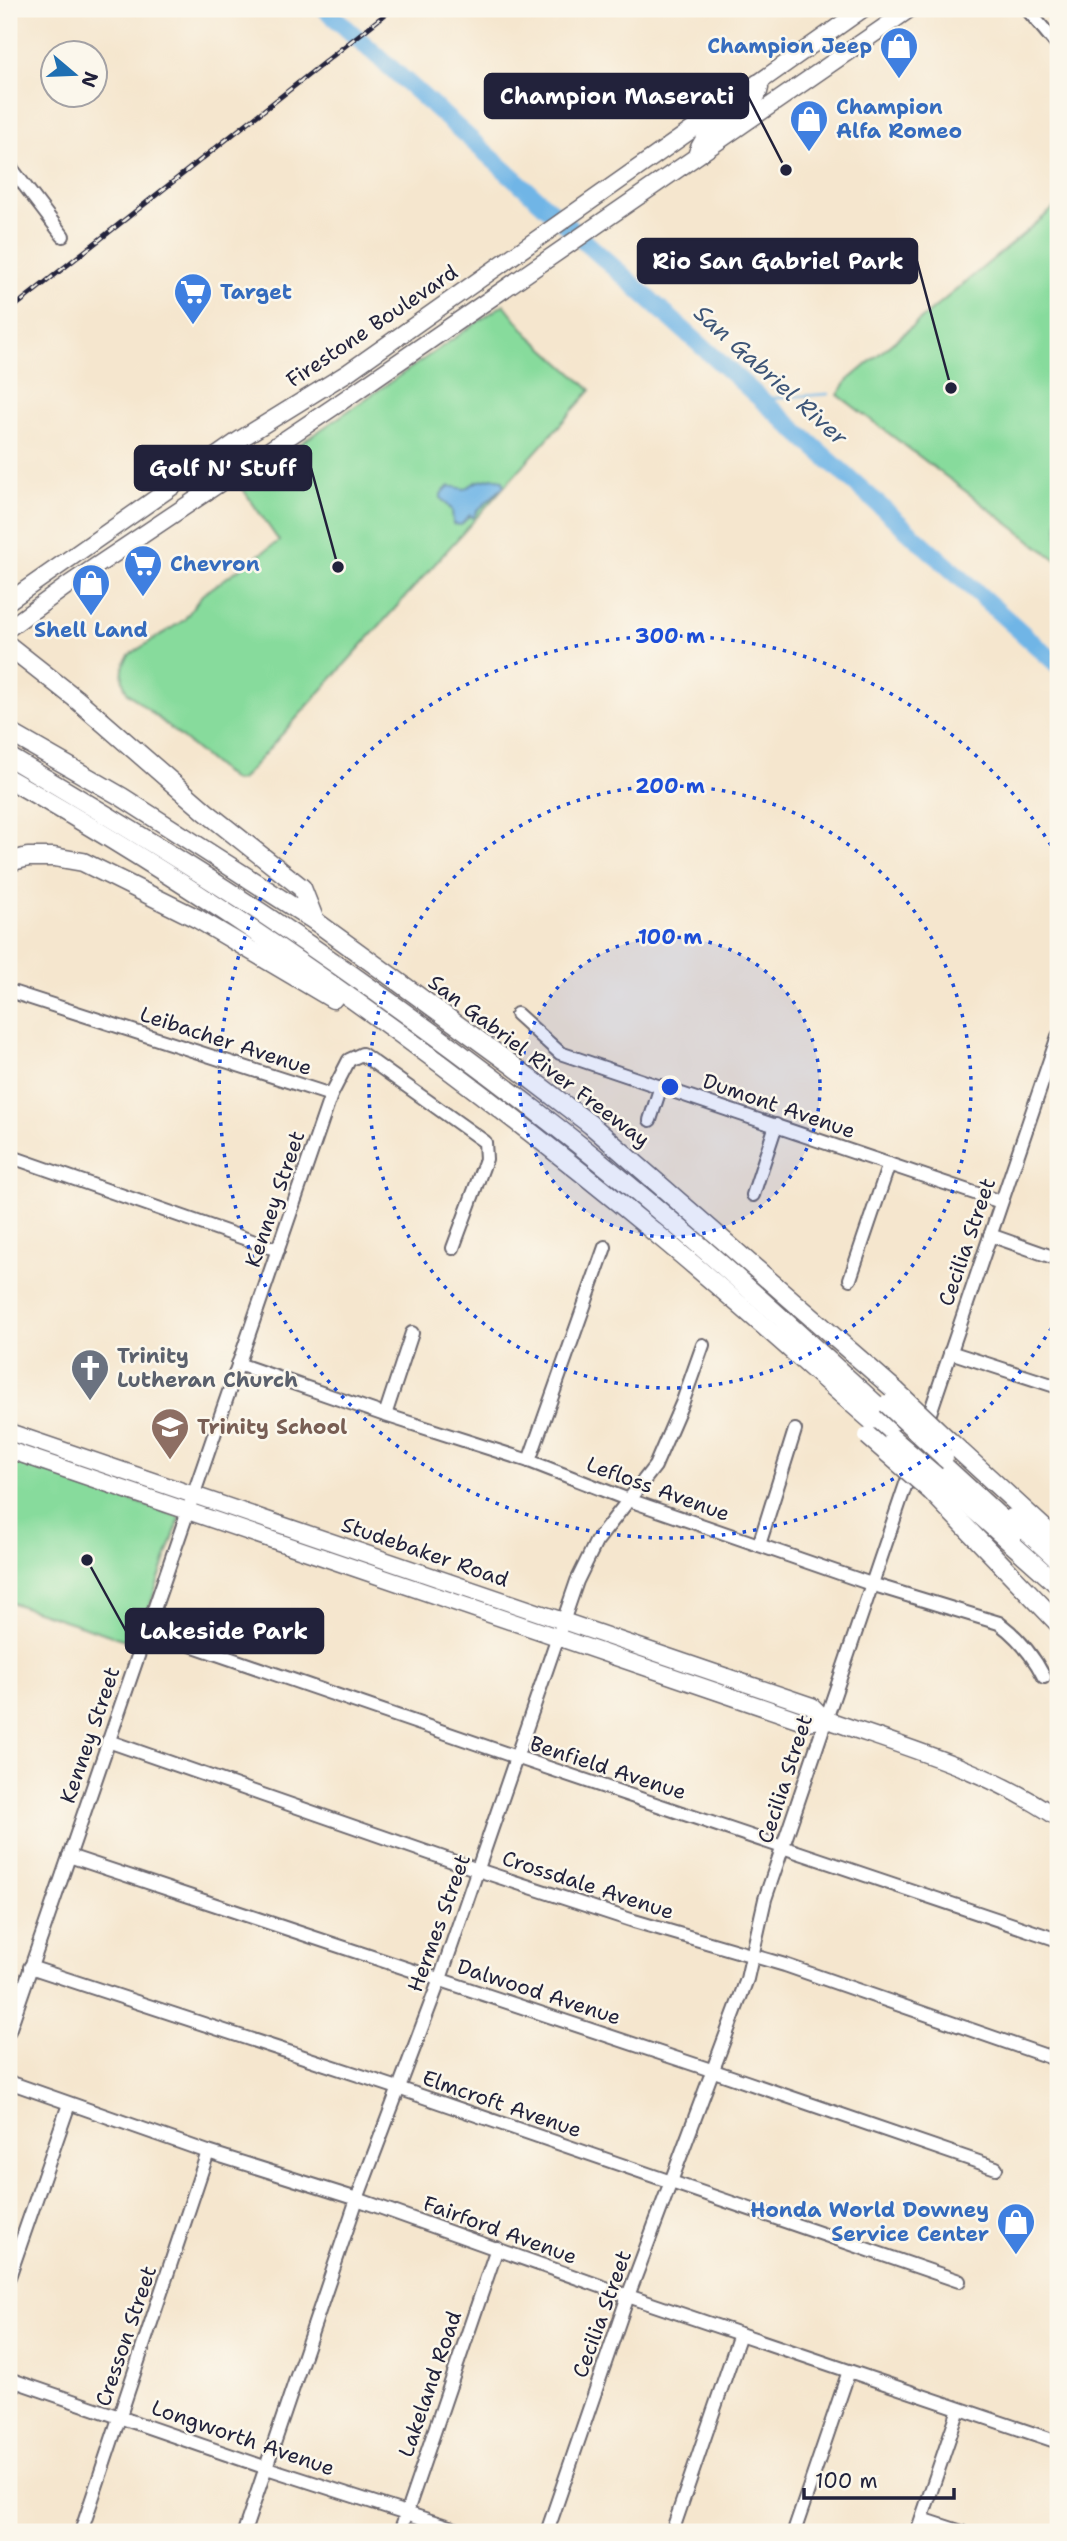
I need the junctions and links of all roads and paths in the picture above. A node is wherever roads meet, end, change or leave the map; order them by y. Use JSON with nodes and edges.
{"nodes":[{"id":1,"x":863,"y":9,"type":"edge"},
{"id":2,"x":910,"y":9,"type":"edge"},
{"id":3,"x":1027,"y":9,"type":"edge"},
{"id":4,"x":1058,"y":46,"type":"edge"},
{"id":5,"x":757,"y":83,"type":"junction"},
{"id":6,"x":697,"y":155,"type":"junction"},
{"id":7,"x":11,"y":173,"type":"edge"},
{"id":8,"x":63,"y":236,"type":"dead end"},
{"id":9,"x":347,"y":373,"type":"junction"},
{"id":10,"x":283,"y":442,"type":"junction"},
{"id":11,"x":9,"y":601,"type":"edge"},
{"id":12,"x":9,"y":628,"type":"edge"},
{"id":13,"x":9,"y":646,"type":"edge"},
{"id":14,"x":9,"y":732,"type":"edge"},
{"id":15,"x":9,"y":750,"type":"edge"},
{"id":16,"x":9,"y":757,"type":"edge"},
{"id":17,"x":9,"y":779,"type":"edge"},
{"id":18,"x":9,"y":862,"type":"edge"},
{"id":19,"x":315,"y":921,"type":"junction"},
{"id":20,"x":9,"y":991,"type":"edge"},
{"id":21,"x":517,"y":1014,"type":"dead end"},
{"id":22,"x":1057,"y":1043,"type":"edge"},
{"id":23,"x":430,"y":1055,"type":"junction"},
{"id":24,"x":661,"y":1086,"type":"junction"},
{"id":25,"x":331,"y":1095,"type":"junction"},
{"id":26,"x":650,"y":1121,"type":"dead end"},
{"id":27,"x":776,"y":1125,"type":"junction"},
{"id":28,"x":9,"y":1156,"type":"edge"},
{"id":29,"x":889,"y":1164,"type":"junction"},
{"id":30,"x":753,"y":1195,"type":"dead end"},
{"id":31,"x":1001,"y":1202,"type":"junction"},
{"id":32,"x":989,"y":1236,"type":"junction"},
{"id":33,"x":605,"y":1247,"type":"dead end"},
{"id":34,"x":453,"y":1248,"type":"dead end"},
{"id":35,"x":278,"y":1250,"type":"junction"},
{"id":36,"x":1058,"y":1259,"type":"edge"},
{"id":37,"x":850,"y":1279,"type":"dead end"},
{"id":38,"x":764,"y":1328,"type":"junction"},
{"id":39,"x":412,"y":1333,"type":"dead end"},
{"id":40,"x":703,"y":1345,"type":"dead end"},
{"id":41,"x":950,"y":1352,"type":"junction"},
{"id":42,"x":238,"y":1364,"type":"junction"},
{"id":43,"x":1058,"y":1387,"type":"edge"},
{"id":44,"x":891,"y":1397,"type":"junction"},
{"id":45,"x":385,"y":1415,"type":"junction"},
{"id":46,"x":795,"y":1430,"type":"dead end"},
{"id":47,"x":9,"y":1432,"type":"edge"},
{"id":48,"x":896,"y":1432,"type":"junction"},
{"id":49,"x":9,"y":1450,"type":"edge"},
{"id":50,"x":528,"y":1461,"type":"junction"},
{"id":51,"x":940,"y":1466,"type":"junction"},
{"id":52,"x":193,"y":1495,"type":"junction"},
{"id":53,"x":629,"y":1500,"type":"junction"},
{"id":54,"x":188,"y":1511,"type":"junction"},
{"id":55,"x":1058,"y":1541,"type":"edge"},
{"id":56,"x":758,"y":1545,"type":"junction"},
{"id":57,"x":1058,"y":1560,"type":"edge"},
{"id":58,"x":1058,"y":1570,"type":"edge"},
{"id":59,"x":871,"y":1584,"type":"junction"},
{"id":60,"x":1058,"y":1586,"type":"edge"},
{"id":61,"x":563,"y":1621,"type":"junction"},
{"id":62,"x":1058,"y":1623,"type":"edge"},
{"id":63,"x":147,"y":1630,"type":"junction"},
{"id":64,"x":558,"y":1637,"type":"junction"},
{"id":65,"x":1044,"y":1677,"type":"dead end"},
{"id":66,"x":825,"y":1718,"type":"junction"},
{"id":67,"x":108,"y":1741,"type":"junction"},
{"id":68,"x":516,"y":1757,"type":"junction"},
{"id":69,"x":1058,"y":1818,"type":"edge"},
{"id":70,"x":783,"y":1847,"type":"junction"},
{"id":71,"x":69,"y":1856,"type":"junction"},
{"id":72,"x":478,"y":1870,"type":"junction"},
{"id":73,"x":1058,"y":1940,"type":"edge"},
{"id":74,"x":751,"y":1957,"type":"junction"},
{"id":75,"x":30,"y":1967,"type":"junction"},
{"id":76,"x":440,"y":1979,"type":"junction"},
{"id":77,"x":9,"y":2031,"type":"edge"},
{"id":78,"x":1058,"y":2060,"type":"edge"},
{"id":79,"x":714,"y":2071,"type":"junction"},
{"id":80,"x":9,"y":2082,"type":"edge"},
{"id":81,"x":398,"y":2088,"type":"junction"},
{"id":82,"x":69,"y":2104,"type":"junction"},
{"id":83,"x":208,"y":2152,"type":"junction"},
{"id":84,"x":996,"y":2168,"type":"dead end"},
{"id":85,"x":671,"y":2182,"type":"junction"},
{"id":86,"x":357,"y":2199,"type":"junction"},
{"id":87,"x":497,"y":2248,"type":"junction"},
{"id":88,"x":9,"y":2277,"type":"edge"},
{"id":89,"x":959,"y":2281,"type":"dead end"},
{"id":90,"x":628,"y":2296,"type":"junction"},
{"id":91,"x":740,"y":2334,"type":"junction"},
{"id":92,"x":849,"y":2371,"type":"junction"},
{"id":93,"x":9,"y":2379,"type":"edge"},
{"id":94,"x":959,"y":2409,"type":"junction"},
{"id":95,"x":120,"y":2417,"type":"junction"},
{"id":96,"x":1058,"y":2442,"type":"edge"},
{"id":97,"x":267,"y":2468,"type":"junction"},
{"id":98,"x":407,"y":2512,"type":"junction"},
{"id":99,"x":922,"y":2519,"type":"junction"},
{"id":100,"x":81,"y":2532,"type":"edge"},
{"id":101,"x":244,"y":2532,"type":"edge"},
{"id":102,"x":400,"y":2532,"type":"edge"},
{"id":103,"x":465,"y":2532,"type":"edge"},
{"id":104,"x":547,"y":2532,"type":"edge"},
{"id":105,"x":672,"y":2532,"type":"edge"},
{"id":106,"x":794,"y":2532,"type":"edge"},
{"id":107,"x":917,"y":2532,"type":"edge"},
{"id":108,"x":961,"y":2532,"type":"edge"}],
"edges":[{"from":1,"to":5,"type":"main road","name":"Firestone Boulevard"},
{"from":2,"to":6,"type":"main road","name":"Firestone Boulevard"},
{"from":3,"to":4,"type":"street"},
{"from":5,"to":6,"type":"main road","name":"Firestone Boulevard"},
{"from":5,"to":9,"type":"main road","name":"Firestone Boulevard"},
{"from":6,"to":10,"type":"main road","name":"Firestone Boulevard"},
{"from":7,"to":8,"type":"street"},
{"from":9,"to":10,"type":"main road"},
{"from":9,"to":11,"type":"main road","name":"Firestone Boulevard"},
{"from":10,"to":12,"type":"main road","name":"Firestone Boulevard"},
{"from":13,"to":19,"type":"highway"},
{"from":14,"to":19,"type":"highway","name":"San Gabriel River Freeway"},
{"from":15,"to":44,"type":"highway"},
{"from":16,"to":48,"type":"highway"},
{"from":17,"to":23,"type":"highway","name":"San Gabriel River Freeway"},
{"from":18,"to":23,"type":"highway"},
{"from":19,"to":44,"type":"highway","name":"San Gabriel River Freeway"},
{"from":20,"to":25,"type":"street","name":"Leibacher Avenue"},
{"from":21,"to":24,"type":"street","name":"Dumont Avenue"},
{"from":22,"to":31,"type":"street","name":"Cecilia Street"},
{"from":23,"to":38,"type":"highway","name":"San Gabriel River Freeway"},
{"from":24,"to":26,"type":"street"},
{"from":24,"to":27,"type":"street","name":"Dumont Avenue"},
{"from":25,"to":34,"type":"street","name":"Leibacher Avenue"},
{"from":25,"to":35,"type":"street","name":"Kenney Street"},
{"from":27,"to":29,"type":"street","name":"Dumont Avenue"},
{"from":27,"to":30,"type":"street"},
{"from":28,"to":35,"type":"street"},
{"from":29,"to":31,"type":"street","name":"Dumont Avenue"},
{"from":29,"to":37,"type":"street"},
{"from":31,"to":32,"type":"street","name":"Cecilia Street"},
{"from":32,"to":36,"type":"street"},
{"from":32,"to":41,"type":"street","name":"Cecilia Street"},
{"from":33,"to":50,"type":"street"},
{"from":35,"to":42,"type":"street","name":"Kenney Street"},
{"from":38,"to":48,"type":"highway","name":"San Gabriel River Freeway"},
{"from":38,"to":51,"type":"highway","bridge":true},
{"from":39,"to":45,"type":"street"},
{"from":40,"to":53,"type":"street","name":"Hermes Street"},
{"from":41,"to":43,"type":"street"},
{"from":41,"to":59,"type":"street","name":"Cecilia Street"},
{"from":42,"to":45,"type":"street","name":"Lefloss Avenue"},
{"from":42,"to":52,"type":"street","name":"Kenney Street"},
{"from":44,"to":51,"type":"highway","name":"San Gabriel River Freeway","bridge":true},
{"from":45,"to":50,"type":"street","name":"Lefloss Avenue"},
{"from":46,"to":56,"type":"street"},
{"from":47,"to":52,"type":"main road","name":"Studebaker Road"},
{"from":48,"to":51,"type":"highway","name":"San Gabriel River Freeway","bridge":true},
{"from":49,"to":54,"type":"main road","name":"Studebaker Road"},
{"from":50,"to":53,"type":"street","name":"Lefloss Avenue"},
{"from":51,"to":55,"type":"highway","name":"San Gabriel River Freeway"},
{"from":51,"to":57,"type":"highway"},
{"from":51,"to":58,"type":"highway"},
{"from":51,"to":60,"type":"highway","name":"San Gabriel River Freeway"},
{"from":51,"to":62,"type":"highway"},
{"from":52,"to":54,"type":"street","name":"Kenney Street"},
{"from":52,"to":61,"type":"main road","name":"Studebaker Road"},
{"from":53,"to":56,"type":"street","name":"Lefloss Avenue"},
{"from":53,"to":61,"type":"street","name":"Hermes Street"},
{"from":54,"to":63,"type":"street","name":"Kenney Street"},
{"from":54,"to":64,"type":"main road","name":"Studebaker Road"},
{"from":56,"to":59,"type":"street","name":"Lefloss Avenue"},
{"from":59,"to":65,"type":"street","name":"Lefloss Avenue"},
{"from":59,"to":66,"type":"street","name":"Cecilia Street"},
{"from":61,"to":64,"type":"street","name":"Hermes Street"},
{"from":61,"to":66,"type":"main road","name":"Studebaker Road"},
{"from":63,"to":67,"type":"street","name":"Kenney Street"},
{"from":63,"to":68,"type":"street","name":"Benfield Avenue"},
{"from":64,"to":66,"type":"main road","name":"Studebaker Road"},
{"from":64,"to":68,"type":"street","name":"Hermes Street"},
{"from":66,"to":69,"type":"main road","name":"Studebaker Road"},
{"from":66,"to":70,"type":"street","name":"Cecilia Street"},
{"from":67,"to":71,"type":"street","name":"Kenney Street"},
{"from":67,"to":72,"type":"street","name":"Crossdale Avenue"},
{"from":68,"to":70,"type":"street","name":"Benfield Avenue"},
{"from":68,"to":72,"type":"street","name":"Hermes Street"},
{"from":70,"to":73,"type":"street","name":"Benfield Avenue"},
{"from":70,"to":74,"type":"street","name":"Cecilia Street"},
{"from":71,"to":75,"type":"street","name":"Kenney Street"},
{"from":71,"to":76,"type":"street","name":"Dalwood Avenue"},
{"from":72,"to":74,"type":"street","name":"Crossdale Avenue"},
{"from":72,"to":76,"type":"street","name":"Hermes Street"},
{"from":74,"to":78,"type":"street","name":"Crossdale Avenue"},
{"from":74,"to":79,"type":"street","name":"Cecilia Street"},
{"from":75,"to":77,"type":"street","name":"Kenney Street"},
{"from":75,"to":81,"type":"street","name":"Elmcroft Avenue"},
{"from":76,"to":79,"type":"street","name":"Dalwood Avenue"},
{"from":76,"to":81,"type":"street","name":"Hermes Street"},
{"from":79,"to":84,"type":"street","name":"Dalwood Avenue"},
{"from":79,"to":85,"type":"street","name":"Cecilia Street"},
{"from":80,"to":82,"type":"street","name":"Fairford Avenue"},
{"from":81,"to":85,"type":"street","name":"Elmcroft Avenue"},
{"from":81,"to":86,"type":"street","name":"Hermes Street"},
{"from":82,"to":83,"type":"street","name":"Fairford Avenue"},
{"from":82,"to":88,"type":"street"},
{"from":83,"to":86,"type":"street","name":"Fairford Avenue"},
{"from":83,"to":95,"type":"street","name":"Cresson Street"},
{"from":85,"to":89,"type":"street","name":"Elmcroft Avenue"},
{"from":85,"to":90,"type":"street","name":"Cecilia Street"},
{"from":86,"to":87,"type":"street","name":"Fairford Avenue"},
{"from":86,"to":97,"type":"street","name":"Hermes Street"},
{"from":87,"to":90,"type":"street","name":"Fairford Avenue"},
{"from":87,"to":98,"type":"street","name":"Lakeland Road"},
{"from":90,"to":91,"type":"street","name":"Fairford Avenue"},
{"from":90,"to":104,"type":"street","name":"Cecilia Street"},
{"from":91,"to":92,"type":"street","name":"Fairford Avenue"},
{"from":91,"to":105,"type":"street"},
{"from":92,"to":94,"type":"street","name":"Fairford Avenue"},
{"from":92,"to":106,"type":"street"},
{"from":93,"to":95,"type":"street","name":"Longworth Avenue"},
{"from":94,"to":96,"type":"street","name":"Fairford Avenue"},
{"from":94,"to":99,"type":"street"},
{"from":95,"to":97,"type":"street","name":"Longworth Avenue"},
{"from":95,"to":100,"type":"street","name":"Cresson Street"},
{"from":97,"to":98,"type":"street","name":"Longworth Avenue"},
{"from":97,"to":101,"type":"street","name":"Hermes Street"},
{"from":98,"to":102,"type":"street","name":"Lakeland Road"},
{"from":98,"to":103,"type":"street","name":"Longworth Avenue"},
{"from":99,"to":107,"type":"street"},
{"from":99,"to":108,"type":"street"}]}
